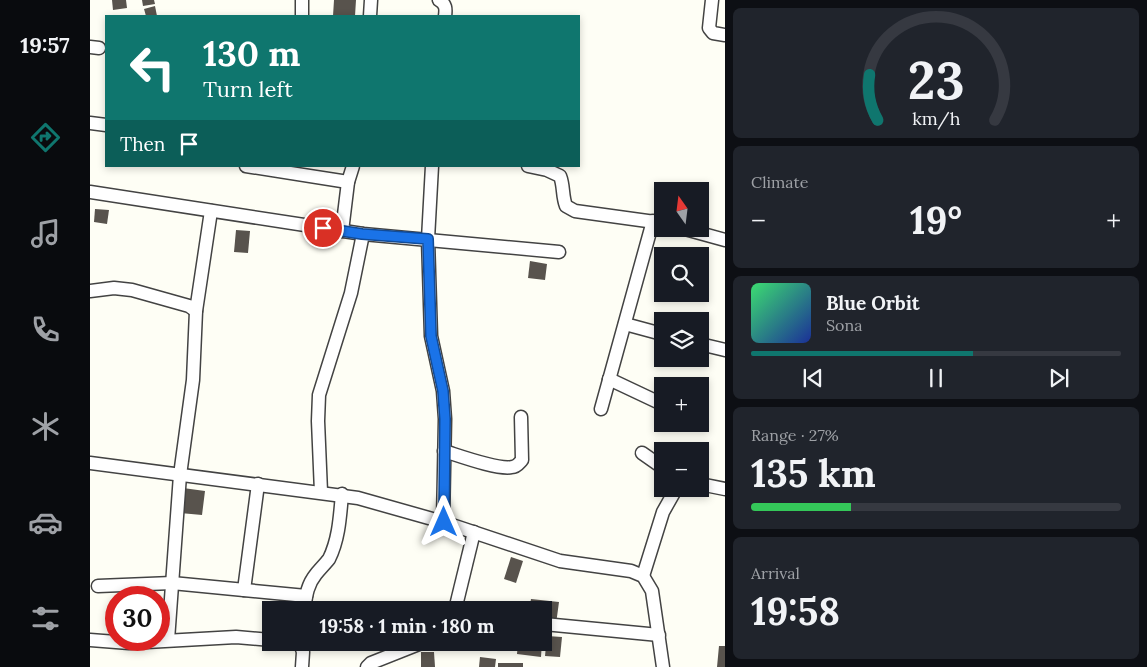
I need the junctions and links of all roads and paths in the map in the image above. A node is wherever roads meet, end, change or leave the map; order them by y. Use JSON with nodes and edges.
{"nodes":[{"id":1,"x":302,"y":0,"type":"edge"},
{"id":2,"x":371,"y":0,"type":"edge"},
{"id":3,"x":439,"y":0,"type":"edge"},
{"id":4,"x":712,"y":0,"type":"edge"},
{"id":5,"x":302,"y":15,"type":"edge"},
{"id":6,"x":370,"y":15,"type":"edge"},
{"id":7,"x":445,"y":15,"type":"edge"},
{"id":8,"x":724,"y":35,"type":"edge"},
{"id":9,"x":90,"y":123,"type":"edge"},
{"id":10,"x":105,"y":125,"type":"edge"},
{"id":11,"x":252,"y":167,"type":"edge"},
{"id":12,"x":352,"y":167,"type":"edge"},
{"id":13,"x":432,"y":167,"type":"edge"},
{"id":14,"x":533,"y":167,"type":"edge"},
{"id":15,"x":348,"y":182,"type":"junction"},
{"id":16,"x":90,"y":192,"type":"edge"},
{"id":17,"x":210,"y":211,"type":"junction"},
{"id":18,"x":654,"y":221,"type":"edge"},
{"id":19,"x":342,"y":231,"type":"junction"},
{"id":20,"x":362,"y":234,"type":"junction"},
{"id":21,"x":654,"y":234,"type":"edge"},
{"id":22,"x":709,"y":236,"type":"edge"},
{"id":23,"x":428,"y":239,"type":"junction"},
{"id":24,"x":724,"y":240,"type":"edge"},
{"id":25,"x":559,"y":252,"type":"dead end"},
{"id":26,"x":90,"y":291,"type":"edge"},
{"id":27,"x":196,"y":311,"type":"junction"},
{"id":28,"x":624,"y":324,"type":"junction"},
{"id":29,"x":654,"y":332,"type":"edge"},
{"id":30,"x":709,"y":346,"type":"edge"},
{"id":31,"x":724,"y":350,"type":"edge"},
{"id":32,"x":609,"y":379,"type":"junction"},
{"id":33,"x":654,"y":400,"type":"edge"},
{"id":34,"x":601,"y":409,"type":"dead end"},
{"id":35,"x":521,"y":417,"type":"dead end"},
{"id":36,"x":444,"y":451,"type":"junction"},
{"id":37,"x":642,"y":453,"type":"dead end"},
{"id":38,"x":654,"y":461,"type":"edge"},
{"id":39,"x":90,"y":463,"type":"edge"},
{"id":40,"x":180,"y":475,"type":"junction"},
{"id":41,"x":258,"y":484,"type":"junction"},
{"id":42,"x":709,"y":486,"type":"edge"},
{"id":43,"x":724,"y":489,"type":"edge"},
{"id":44,"x":321,"y":492,"type":"junction"},
{"id":45,"x":342,"y":494,"type":"junction"},
{"id":46,"x":671,"y":497,"type":"edge"},
{"id":47,"x":444,"y":522,"type":"junction"},
{"id":48,"x":474,"y":532,"type":"junction"},
{"id":49,"x":643,"y":576,"type":"junction"},
{"id":50,"x":172,"y":583,"type":"junction"},
{"id":51,"x":98,"y":586,"type":"dead end"},
{"id":52,"x":244,"y":590,"type":"junction"},
{"id":53,"x":306,"y":596,"type":"junction"},
{"id":54,"x":305,"y":601,"type":"edge"},
{"id":55,"x":457,"y":601,"type":"edge"},
{"id":56,"x":170,"y":612,"type":"edge"},
{"id":57,"x":552,"y":625,"type":"edge"},
{"id":58,"x":659,"y":635,"type":"junction"},
{"id":59,"x":262,"y":639,"type":"edge"},
{"id":60,"x":90,"y":640,"type":"edge"},
{"id":61,"x":170,"y":640,"type":"edge"},
{"id":62,"x":105,"y":641,"type":"edge"},
{"id":63,"x":302,"y":651,"type":"edge"},
{"id":64,"x":401,"y":651,"type":"edge"},
{"id":65,"x":302,"y":667,"type":"edge"},
{"id":66,"x":367,"y":667,"type":"edge"},
{"id":67,"x":664,"y":667,"type":"edge"}],
"edges":[{"from":1,"to":5,"type":"street"},
{"from":2,"to":6,"type":"street"},
{"from":3,"to":7,"type":"street"},
{"from":4,"to":8,"type":"street"},
{"from":9,"to":10,"type":"street"},
{"from":11,"to":15,"type":"street"},
{"from":12,"to":15,"type":"street"},
{"from":13,"to":23,"type":"street"},
{"from":14,"to":18,"type":"street"},
{"from":15,"to":19,"type":"street"},
{"from":16,"to":17,"type":"street"},
{"from":17,"to":19,"type":"street"},
{"from":17,"to":27,"type":"street"},
{"from":19,"to":20,"type":"street"},
{"from":20,"to":23,"type":"street"},
{"from":20,"to":44,"type":"street"},
{"from":21,"to":28,"type":"street"},
{"from":22,"to":24,"type":"street"},
{"from":23,"to":25,"type":"street"},
{"from":23,"to":36,"type":"street"},
{"from":26,"to":27,"type":"street"},
{"from":27,"to":40,"type":"street"},
{"from":28,"to":29,"type":"street"},
{"from":28,"to":32,"type":"street"},
{"from":30,"to":31,"type":"street"},
{"from":32,"to":33,"type":"street"},
{"from":32,"to":34,"type":"street"},
{"from":35,"to":36,"type":"street"},
{"from":36,"to":47,"type":"street"},
{"from":37,"to":38,"type":"street"},
{"from":39,"to":40,"type":"street"},
{"from":40,"to":41,"type":"street"},
{"from":40,"to":50,"type":"street"},
{"from":41,"to":44,"type":"street"},
{"from":41,"to":52,"type":"street"},
{"from":42,"to":43,"type":"street"},
{"from":44,"to":45,"type":"street"},
{"from":45,"to":47,"type":"street"},
{"from":45,"to":53,"type":"street"},
{"from":46,"to":49,"type":"street"},
{"from":47,"to":48,"type":"street"},
{"from":48,"to":49,"type":"street"},
{"from":48,"to":55,"type":"street"},
{"from":49,"to":58,"type":"street"},
{"from":50,"to":51,"type":"street"},
{"from":50,"to":52,"type":"street"},
{"from":50,"to":56,"type":"street"},
{"from":52,"to":53,"type":"street"},
{"from":53,"to":54,"type":"street"},
{"from":57,"to":58,"type":"street"},
{"from":58,"to":67,"type":"street"},
{"from":59,"to":61,"type":"street"},
{"from":60,"to":62,"type":"street"},
{"from":63,"to":65,"type":"street"},
{"from":64,"to":66,"type":"street"}]}
